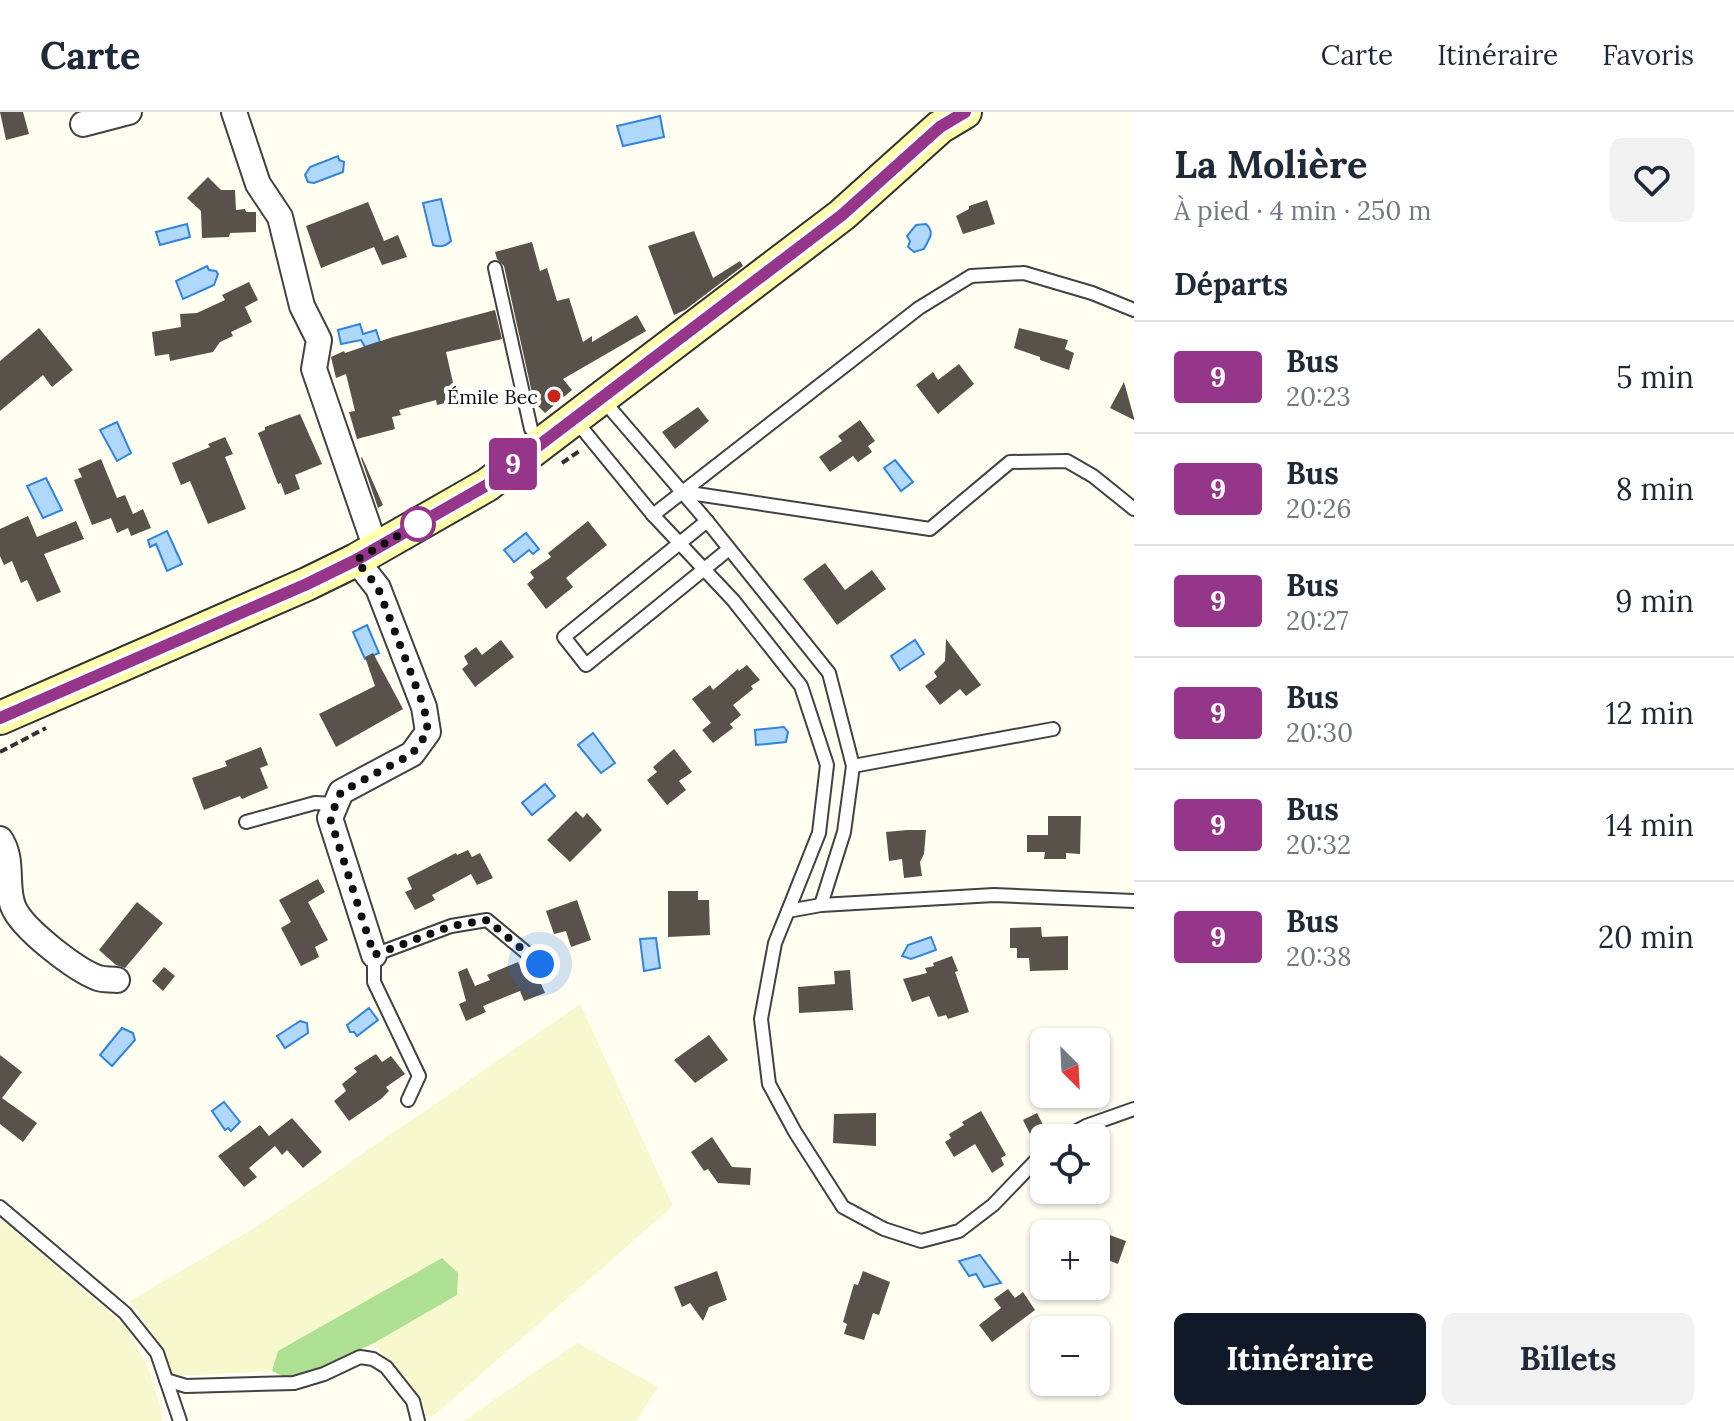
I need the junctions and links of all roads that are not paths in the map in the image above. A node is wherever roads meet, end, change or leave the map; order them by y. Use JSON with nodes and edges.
{"nodes":[{"id":1,"x":129,"y":112,"type":"edge"},
{"id":2,"x":234,"y":112,"type":"edge"},
{"id":3,"x":965,"y":112,"type":"edge"},
{"id":4,"x":83,"y":124,"type":"dead end"},
{"id":5,"x":495,"y":268,"type":"dead end"},
{"id":6,"x":1134,"y":310,"type":"edge"},
{"id":7,"x":601,"y":397,"type":"junction"},
{"id":8,"x":574,"y":418,"type":"junction"},
{"id":9,"x":531,"y":429,"type":"dead end"},
{"id":10,"x":683,"y":492,"type":"junction"},
{"id":11,"x":1134,"y":509,"type":"edge"},
{"id":12,"x":653,"y":515,"type":"junction"},
{"id":13,"x":707,"y":521,"type":"junction"},
{"id":14,"x":679,"y":544,"type":"junction"},
{"id":15,"x":729,"y":549,"type":"junction"},
{"id":16,"x":366,"y":554,"type":"junction"},
{"id":17,"x":704,"y":569,"type":"junction"},
{"id":18,"x":0,"y":718,"type":"edge"},
{"id":19,"x":1053,"y":729,"type":"dead end"},
{"id":20,"x":853,"y":766,"type":"junction"},
{"id":21,"x":336,"y":804,"type":"junction"},
{"id":22,"x":246,"y":822,"type":"dead end"},
{"id":23,"x":0,"y":839,"type":"edge"},
{"id":24,"x":1134,"y":901,"type":"edge"},
{"id":25,"x":821,"y":905,"type":"junction"},
{"id":26,"x":788,"y":911,"type":"junction"},
{"id":27,"x":374,"y":955,"type":"junction"},
{"id":28,"x":540,"y":964,"type":"dead end"},
{"id":29,"x":117,"y":980,"type":"dead end"},
{"id":30,"x":408,"y":1100,"type":"dead end"},
{"id":31,"x":1134,"y":1109,"type":"edge"},
{"id":32,"x":1092,"y":1124,"type":"edge"},
{"id":33,"x":1030,"y":1167,"type":"edge"},
{"id":34,"x":0,"y":1207,"type":"edge"},
{"id":35,"x":166,"y":1380,"type":"junction"},
{"id":36,"x":180,"y":1421,"type":"edge"},
{"id":37,"x":418,"y":1421,"type":"edge"}],
"edges":[{"from":1,"to":4,"type":"street"},
{"from":2,"to":16,"type":"street"},
{"from":3,"to":7,"type":"main road"},
{"from":5,"to":9,"type":"lane"},
{"from":6,"to":10,"type":"lane"},
{"from":7,"to":8,"type":"main road"},
{"from":7,"to":10,"type":"lane"},
{"from":8,"to":12,"type":"lane"},
{"from":8,"to":16,"type":"main road"},
{"from":10,"to":11,"type":"lane"},
{"from":10,"to":12,"type":"lane"},
{"from":10,"to":13,"type":"lane"},
{"from":12,"to":14,"type":"lane"},
{"from":13,"to":14,"type":"lane"},
{"from":13,"to":15,"type":"lane"},
{"from":14,"to":17,"type":"lane"},
{"from":14,"to":17,"type":"lane"},
{"from":15,"to":17,"type":"lane"},
{"from":15,"to":20,"type":"lane"},
{"from":16,"to":18,"type":"main road"},
{"from":16,"to":21,"type":"street"},
{"from":17,"to":26,"type":"lane"},
{"from":19,"to":20,"type":"lane"},
{"from":20,"to":25,"type":"lane"},
{"from":21,"to":22,"type":"lane"},
{"from":21,"to":27,"type":"street"},
{"from":23,"to":29,"type":"street"},
{"from":24,"to":25,"type":"lane"},
{"from":25,"to":26,"type":"lane"},
{"from":26,"to":33,"type":"lane"},
{"from":27,"to":28,"type":"lane"},
{"from":27,"to":30,"type":"lane"},
{"from":31,"to":32,"type":"lane"},
{"from":34,"to":35,"type":"lane"},
{"from":35,"to":36,"type":"lane"},
{"from":35,"to":37,"type":"lane"}]}
